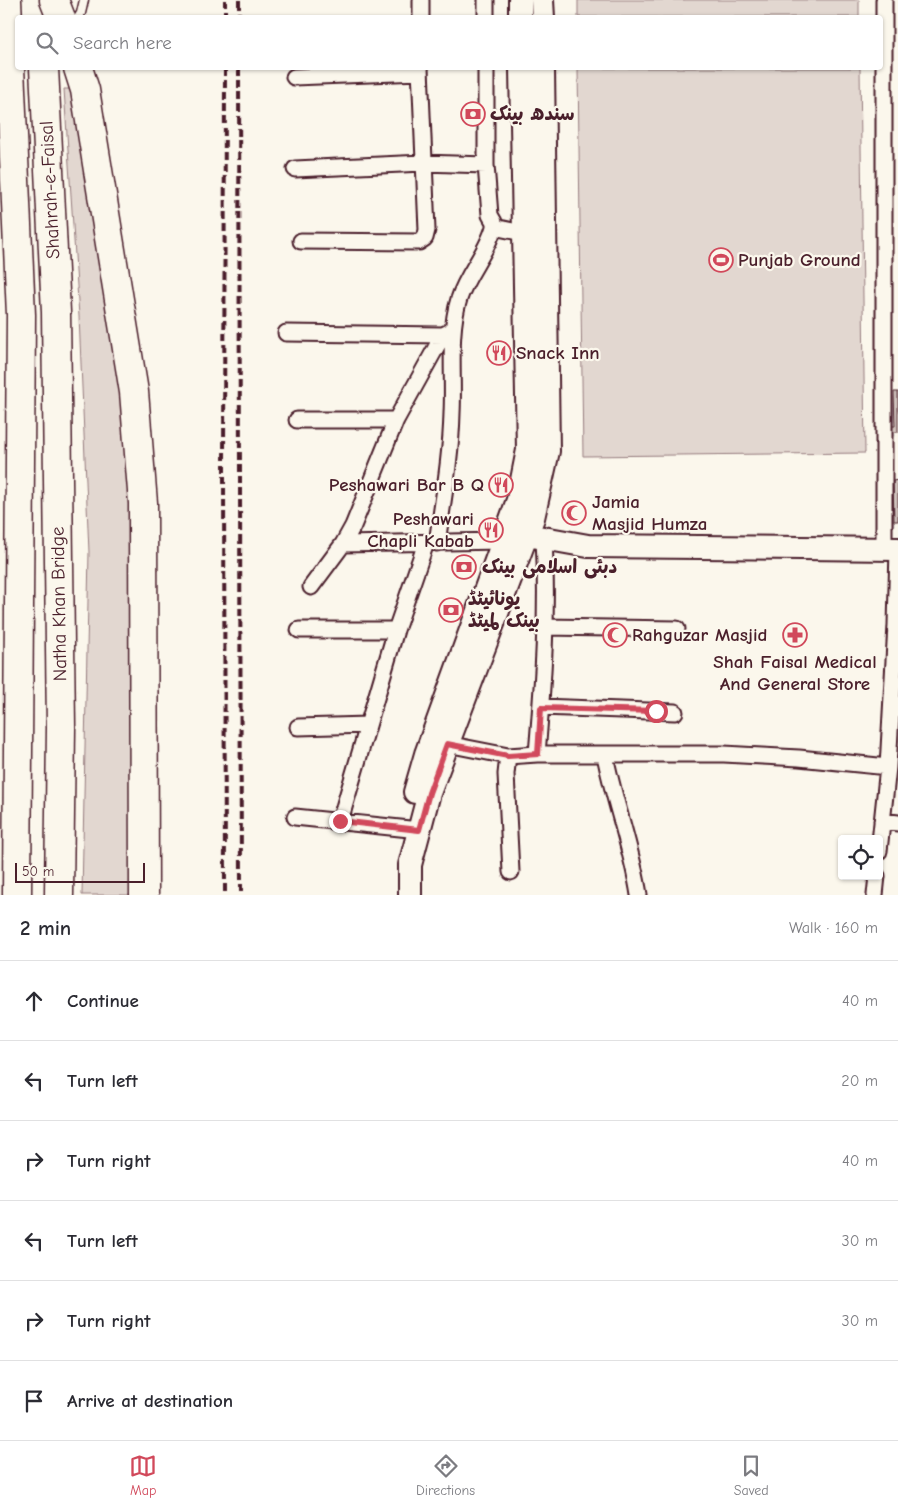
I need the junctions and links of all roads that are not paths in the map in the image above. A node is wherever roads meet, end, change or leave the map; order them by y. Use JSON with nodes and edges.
{"nodes":[{"id":1,"x":7,"y":0,"type":"edge"},
{"id":2,"x":40,"y":0,"type":"edge"},
{"id":3,"x":54,"y":0,"type":"edge"},
{"id":4,"x":84,"y":0,"type":"edge"},
{"id":5,"x":420,"y":0,"type":"edge"},
{"id":6,"x":486,"y":0,"type":"edge"},
{"id":7,"x":520,"y":0,"type":"edge"},
{"id":8,"x":542,"y":0,"type":"edge"},
{"id":9,"x":884,"y":0,"type":"edge"},
{"id":10,"x":41,"y":15,"type":"edge"},
{"id":11,"x":60,"y":15,"type":"edge"},
{"id":12,"x":80,"y":15,"type":"edge"},
{"id":13,"x":420,"y":15,"type":"edge"},
{"id":14,"x":486,"y":15,"type":"edge"},
{"id":15,"x":520,"y":15,"type":"edge"},
{"id":16,"x":543,"y":15,"type":"edge"},
{"id":17,"x":5,"y":38,"type":"edge"},
{"id":18,"x":44,"y":70,"type":"edge"},
{"id":19,"x":79,"y":70,"type":"edge"},
{"id":20,"x":420,"y":70,"type":"edge"},
{"id":21,"x":486,"y":70,"type":"edge"},
{"id":22,"x":521,"y":70,"type":"edge"},
{"id":23,"x":543,"y":70,"type":"edge"},
{"id":24,"x":294,"y":77,"type":"dead end"},
{"id":25,"x":423,"y":163,"type":"junction"},
{"id":26,"x":486,"y":165,"type":"junction"},
{"id":27,"x":295,"y":169,"type":"dead end"},
{"id":28,"x":891,"y":172,"type":"edge"},
{"id":29,"x":494,"y":227,"type":"junction"},
{"id":30,"x":523,"y":233,"type":"junction"},
{"id":31,"x":301,"y":241,"type":"dead end"},
{"id":32,"x":56,"y":312,"type":"joint"},
{"id":33,"x":448,"y":332,"type":"junction"},
{"id":34,"x":286,"y":334,"type":"dead end"},
{"id":35,"x":891,"y":387,"type":"edge"},
{"id":36,"x":297,"y":420,"type":"dead end"},
{"id":37,"x":396,"y":420,"type":"junction"},
{"id":38,"x":521,"y":529,"type":"junction"},
{"id":39,"x":432,"y":543,"type":"junction"},
{"id":40,"x":343,"y":544,"type":"junction"},
{"id":41,"x":893,"y":544,"type":"edge"},
{"id":42,"x":312,"y":587,"type":"dead end"},
{"id":43,"x":897,"y":625,"type":"edge"},
{"id":44,"x":546,"y":627,"type":"junction"},
{"id":45,"x":677,"y":629,"type":"dead end"},
{"id":46,"x":298,"y":630,"type":"dead end"},
{"id":47,"x":396,"y":630,"type":"junction"},
{"id":48,"x":541,"y":708,"type":"junction"},
{"id":49,"x":676,"y":712,"type":"dead end"},
{"id":50,"x":368,"y":725,"type":"junction"},
{"id":51,"x":298,"y":727,"type":"dead end"},
{"id":52,"x":447,"y":744,"type":"junction"},
{"id":53,"x":538,"y":754,"type":"junction"},
{"id":54,"x":605,"y":755,"type":"junction"},
{"id":55,"x":508,"y":756,"type":"junction"},
{"id":56,"x":888,"y":767,"type":"junction"},
{"id":57,"x":295,"y":817,"type":"dead end"},
{"id":58,"x":340,"y":821,"type":"junction"},
{"id":59,"x":882,"y":821,"type":"junction"},
{"id":60,"x":898,"y":823,"type":"edge"},
{"id":61,"x":412,"y":829,"type":"junction"},
{"id":62,"x":881,"y":835,"type":"edge"},
{"id":63,"x":511,"y":872,"type":"dead end"},
{"id":64,"x":877,"y":880,"type":"edge"},
{"id":65,"x":16,"y":895,"type":"edge"},
{"id":66,"x":59,"y":895,"type":"edge"},
{"id":67,"x":144,"y":895,"type":"edge"},
{"id":68,"x":395,"y":895,"type":"edge"},
{"id":69,"x":410,"y":895,"type":"edge"},
{"id":70,"x":639,"y":895,"type":"edge"},
{"id":71,"x":875,"y":895,"type":"edge"}],
"edges":[{"from":1,"to":17,"type":"highway"},
{"from":2,"to":10,"type":"highway"},
{"from":3,"to":11,"type":"highway"},
{"from":4,"to":12,"type":"lane"},
{"from":5,"to":13,"type":"street"},
{"from":6,"to":14,"type":"street"},
{"from":7,"to":15,"type":"street"},
{"from":8,"to":16,"type":"street"},
{"from":9,"to":28,"type":"street"},
{"from":17,"to":65,"type":"highway","name":"Natha Khan Bridge"},
{"from":18,"to":32,"type":"highway","name":"Shahrah-e-Faisal"},
{"from":19,"to":67,"type":"highway"},
{"from":20,"to":24,"type":"street"},
{"from":20,"to":25,"type":"street"},
{"from":21,"to":26,"type":"street"},
{"from":22,"to":30,"type":"street"},
{"from":23,"to":38,"type":"street"},
{"from":25,"to":26,"type":"street"},
{"from":25,"to":27,"type":"street"},
{"from":25,"to":31,"type":"street"},
{"from":26,"to":29,"type":"street"},
{"from":28,"to":35,"type":"street"},
{"from":29,"to":30,"type":"street"},
{"from":29,"to":33,"type":"street"},
{"from":30,"to":38,"type":"street"},
{"from":32,"to":66,"type":"highway","name":"Natha Khan Bridge"},
{"from":33,"to":34,"type":"street"},
{"from":33,"to":37,"type":"street"},
{"from":33,"to":39,"type":"street"},
{"from":35,"to":41,"type":"street"},
{"from":36,"to":37,"type":"street"},
{"from":37,"to":40,"type":"street"},
{"from":38,"to":39,"type":"street"},
{"from":38,"to":41,"type":"street"},
{"from":38,"to":44,"type":"street"},
{"from":38,"to":52,"type":"street"},
{"from":38,"to":61,"type":"street"},
{"from":39,"to":40,"type":"street"},
{"from":39,"to":47,"type":"street"},
{"from":40,"to":42,"type":"street"},
{"from":41,"to":43,"type":"street"},
{"from":43,"to":56,"type":"street"},
{"from":44,"to":45,"type":"street"},
{"from":44,"to":48,"type":"street"},
{"from":46,"to":47,"type":"street"},
{"from":47,"to":50,"type":"street"},
{"from":48,"to":49,"type":"street"},
{"from":48,"to":53,"type":"street"},
{"from":50,"to":51,"type":"street"},
{"from":50,"to":58,"type":"street"},
{"from":52,"to":55,"type":"street"},
{"from":52,"to":61,"type":"street"},
{"from":53,"to":54,"type":"street"},
{"from":53,"to":55,"type":"street"},
{"from":54,"to":56,"type":"street"},
{"from":54,"to":70,"type":"street"},
{"from":55,"to":63,"type":"street"},
{"from":56,"to":59,"type":"street"},
{"from":57,"to":58,"type":"street"},
{"from":58,"to":61,"type":"street"},
{"from":59,"to":60,"type":"street"},
{"from":59,"to":62,"type":"street"},
{"from":61,"to":68,"type":"street"},
{"from":61,"to":69,"type":"street"},
{"from":64,"to":71,"type":"street"}]}
